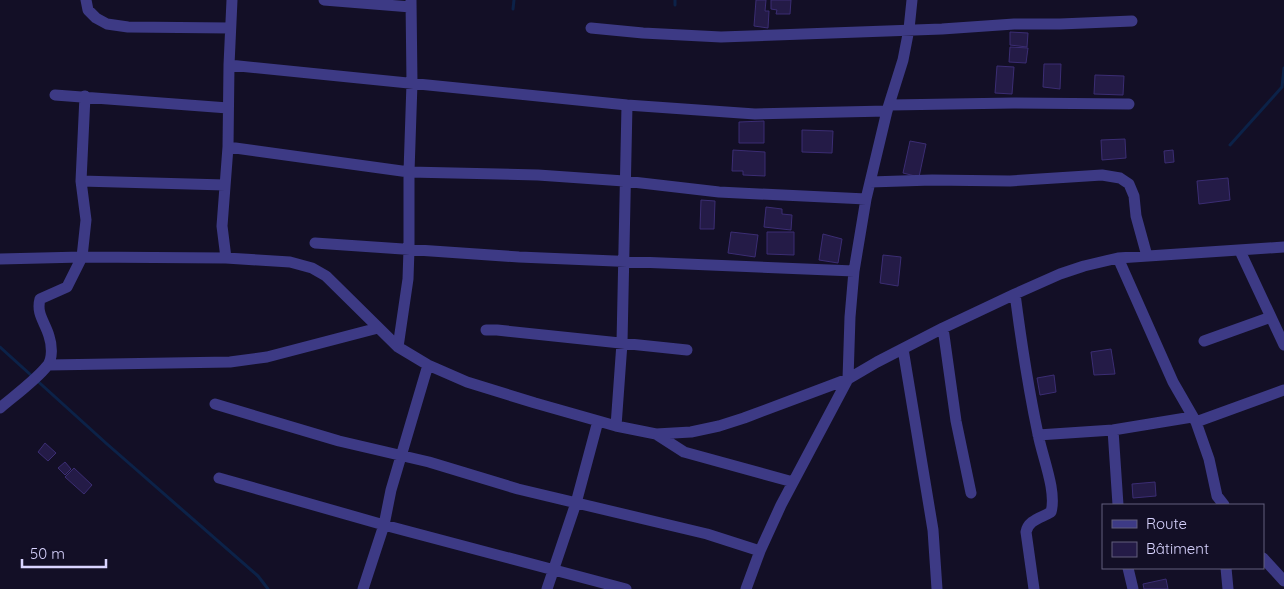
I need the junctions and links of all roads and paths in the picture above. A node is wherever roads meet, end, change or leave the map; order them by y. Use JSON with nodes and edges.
{"nodes":[{"id":1,"x":86,"y":0,"type":"edge"},
{"id":2,"x":232,"y":0,"type":"edge"},
{"id":3,"x":324,"y":0,"type":"edge"},
{"id":4,"x":912,"y":0,"type":"edge"},
{"id":5,"x":411,"y":4,"type":"edge"},
{"id":6,"x":1132,"y":21,"type":"dead end"},
{"id":7,"x":230,"y":28,"type":"junction"},
{"id":8,"x":591,"y":28,"type":"dead end"},
{"id":9,"x":909,"y":29,"type":"junction"},
{"id":10,"x":229,"y":65,"type":"junction"},
{"id":11,"x":412,"y":83,"type":"junction"},
{"id":12,"x":55,"y":95,"type":"dead end"},
{"id":13,"x":85,"y":96,"type":"junction"},
{"id":14,"x":1129,"y":104,"type":"dead end"},
{"id":15,"x":627,"y":105,"type":"junction"},
{"id":16,"x":228,"y":108,"type":"junction"},
{"id":17,"x":889,"y":108,"type":"junction"},
{"id":18,"x":228,"y":147,"type":"junction"},
{"id":19,"x":409,"y":172,"type":"junction"},
{"id":20,"x":81,"y":181,"type":"junction"},
{"id":21,"x":624,"y":181,"type":"junction"},
{"id":22,"x":870,"y":182,"type":"junction"},
{"id":23,"x":226,"y":185,"type":"junction"},
{"id":24,"x":866,"y":199,"type":"junction"},
{"id":25,"x":315,"y":243,"type":"dead end"},
{"id":26,"x":1284,"y":247,"type":"edge"},
{"id":27,"x":409,"y":249,"type":"junction"},
{"id":28,"x":1240,"y":251,"type":"junction"},
{"id":29,"x":1148,"y":256,"type":"junction"},
{"id":30,"x":82,"y":257,"type":"junction"},
{"id":31,"x":226,"y":258,"type":"junction"},
{"id":32,"x":1118,"y":258,"type":"junction"},
{"id":33,"x":0,"y":259,"type":"edge"},
{"id":34,"x":624,"y":262,"type":"junction"},
{"id":35,"x":854,"y":271,"type":"junction"},
{"id":36,"x":1015,"y":294,"type":"junction"},
{"id":37,"x":1271,"y":317,"type":"junction"},
{"id":38,"x":378,"y":328,"type":"junction"},
{"id":39,"x":943,"y":328,"type":"junction"},
{"id":40,"x":486,"y":330,"type":"dead end"},
{"id":41,"x":1204,"y":341,"type":"dead end"},
{"id":42,"x":622,"y":343,"type":"junction"},
{"id":43,"x":1284,"y":344,"type":"edge"},
{"id":44,"x":398,"y":347,"type":"junction"},
{"id":45,"x":903,"y":349,"type":"junction"},
{"id":46,"x":687,"y":350,"type":"dead end"},
{"id":47,"x":48,"y":365,"type":"junction"},
{"id":48,"x":428,"y":365,"type":"junction"},
{"id":49,"x":848,"y":379,"type":"junction"},
{"id":50,"x":1284,"y":390,"type":"edge"},
{"id":51,"x":215,"y":404,"type":"dead end"},
{"id":52,"x":0,"y":408,"type":"edge"},
{"id":53,"x":1194,"y":419,"type":"junction"},
{"id":54,"x":598,"y":421,"type":"junction"},
{"id":55,"x":616,"y":426,"type":"junction"},
{"id":56,"x":1113,"y":430,"type":"junction"},
{"id":57,"x":656,"y":434,"type":"junction"},
{"id":58,"x":1038,"y":434,"type":"junction"},
{"id":59,"x":402,"y":456,"type":"junction"},
{"id":60,"x":219,"y":478,"type":"dead end"},
{"id":61,"x":793,"y":482,"type":"junction"},
{"id":62,"x":971,"y":493,"type":"dead end"},
{"id":63,"x":1220,"y":502,"type":"edge"},
{"id":64,"x":576,"y":503,"type":"junction"},
{"id":65,"x":1118,"y":504,"type":"edge"},
{"id":66,"x":384,"y":525,"type":"junction"},
{"id":67,"x":760,"y":551,"type":"junction"},
{"id":68,"x":1264,"y":559,"type":"edge"},
{"id":69,"x":1128,"y":569,"type":"edge"},
{"id":70,"x":1226,"y":569,"type":"edge"},
{"id":71,"x":553,"y":570,"type":"junction"},
{"id":72,"x":1284,"y":581,"type":"edge"},
{"id":73,"x":363,"y":589,"type":"edge"},
{"id":74,"x":547,"y":589,"type":"edge"},
{"id":75,"x":626,"y":589,"type":"edge"},
{"id":76,"x":746,"y":589,"type":"edge"},
{"id":77,"x":937,"y":589,"type":"edge"},
{"id":78,"x":1034,"y":589,"type":"edge"},
{"id":79,"x":1133,"y":589,"type":"edge"},
{"id":80,"x":1228,"y":589,"type":"edge"}],
"edges":[{"from":1,"to":7,"type":"street"},
{"from":2,"to":7,"type":"street"},
{"from":3,"to":5,"type":"street"},
{"from":4,"to":9,"type":"street"},
{"from":5,"to":11,"type":"street"},
{"from":6,"to":9,"type":"street"},
{"from":7,"to":10,"type":"street"},
{"from":8,"to":9,"type":"street"},
{"from":9,"to":17,"type":"street"},
{"from":10,"to":11,"type":"street"},
{"from":10,"to":16,"type":"street"},
{"from":11,"to":15,"type":"street"},
{"from":11,"to":19,"type":"street"},
{"from":12,"to":13,"type":"street"},
{"from":13,"to":16,"type":"street"},
{"from":13,"to":20,"type":"street"},
{"from":14,"to":17,"type":"street"},
{"from":15,"to":17,"type":"street"},
{"from":15,"to":21,"type":"street"},
{"from":16,"to":18,"type":"street"},
{"from":17,"to":22,"type":"street"},
{"from":18,"to":19,"type":"street"},
{"from":18,"to":23,"type":"street"},
{"from":19,"to":21,"type":"street"},
{"from":19,"to":27,"type":"street"},
{"from":20,"to":23,"type":"street"},
{"from":20,"to":30,"type":"street"},
{"from":21,"to":24,"type":"street"},
{"from":21,"to":34,"type":"street"},
{"from":22,"to":24,"type":"street"},
{"from":22,"to":29,"type":"street"},
{"from":23,"to":31,"type":"street"},
{"from":24,"to":35,"type":"street"},
{"from":25,"to":27,"type":"street"},
{"from":26,"to":28,"type":"street"},
{"from":27,"to":34,"type":"street"},
{"from":27,"to":44,"type":"street"},
{"from":28,"to":29,"type":"street"},
{"from":28,"to":37,"type":"street"},
{"from":29,"to":32,"type":"street"},
{"from":30,"to":31,"type":"street"},
{"from":30,"to":33,"type":"street"},
{"from":30,"to":47,"type":"street"},
{"from":31,"to":38,"type":"street"},
{"from":32,"to":36,"type":"street"},
{"from":32,"to":53,"type":"street"},
{"from":34,"to":35,"type":"street"},
{"from":34,"to":42,"type":"street"},
{"from":35,"to":49,"type":"street"},
{"from":36,"to":39,"type":"street"},
{"from":36,"to":58,"type":"street"},
{"from":37,"to":41,"type":"street"},
{"from":37,"to":43,"type":"street"},
{"from":38,"to":44,"type":"street"},
{"from":38,"to":47,"type":"street"},
{"from":39,"to":45,"type":"street"},
{"from":39,"to":62,"type":"street"},
{"from":40,"to":42,"type":"street"},
{"from":42,"to":46,"type":"street"},
{"from":42,"to":55,"type":"street"},
{"from":44,"to":48,"type":"street"},
{"from":45,"to":49,"type":"street"},
{"from":45,"to":77,"type":"street"},
{"from":47,"to":52,"type":"street"},
{"from":48,"to":54,"type":"street"},
{"from":48,"to":59,"type":"street"},
{"from":49,"to":57,"type":"street"},
{"from":49,"to":61,"type":"street"},
{"from":50,"to":53,"type":"street"},
{"from":51,"to":59,"type":"street"},
{"from":53,"to":56,"type":"street"},
{"from":53,"to":63,"type":"street"},
{"from":54,"to":55,"type":"street"},
{"from":54,"to":64,"type":"street"},
{"from":55,"to":57,"type":"street"},
{"from":56,"to":58,"type":"street"},
{"from":56,"to":65,"type":"street"},
{"from":57,"to":61,"type":"street"},
{"from":58,"to":78,"type":"street"},
{"from":59,"to":64,"type":"street"},
{"from":59,"to":66,"type":"street"},
{"from":60,"to":66,"type":"street"},
{"from":61,"to":67,"type":"street"},
{"from":64,"to":67,"type":"street"},
{"from":64,"to":71,"type":"street"},
{"from":66,"to":71,"type":"street"},
{"from":66,"to":73,"type":"street"},
{"from":67,"to":76,"type":"street"},
{"from":68,"to":72,"type":"street"},
{"from":69,"to":79,"type":"street"},
{"from":70,"to":80,"type":"street"},
{"from":71,"to":74,"type":"street"},
{"from":71,"to":75,"type":"street"}]}
